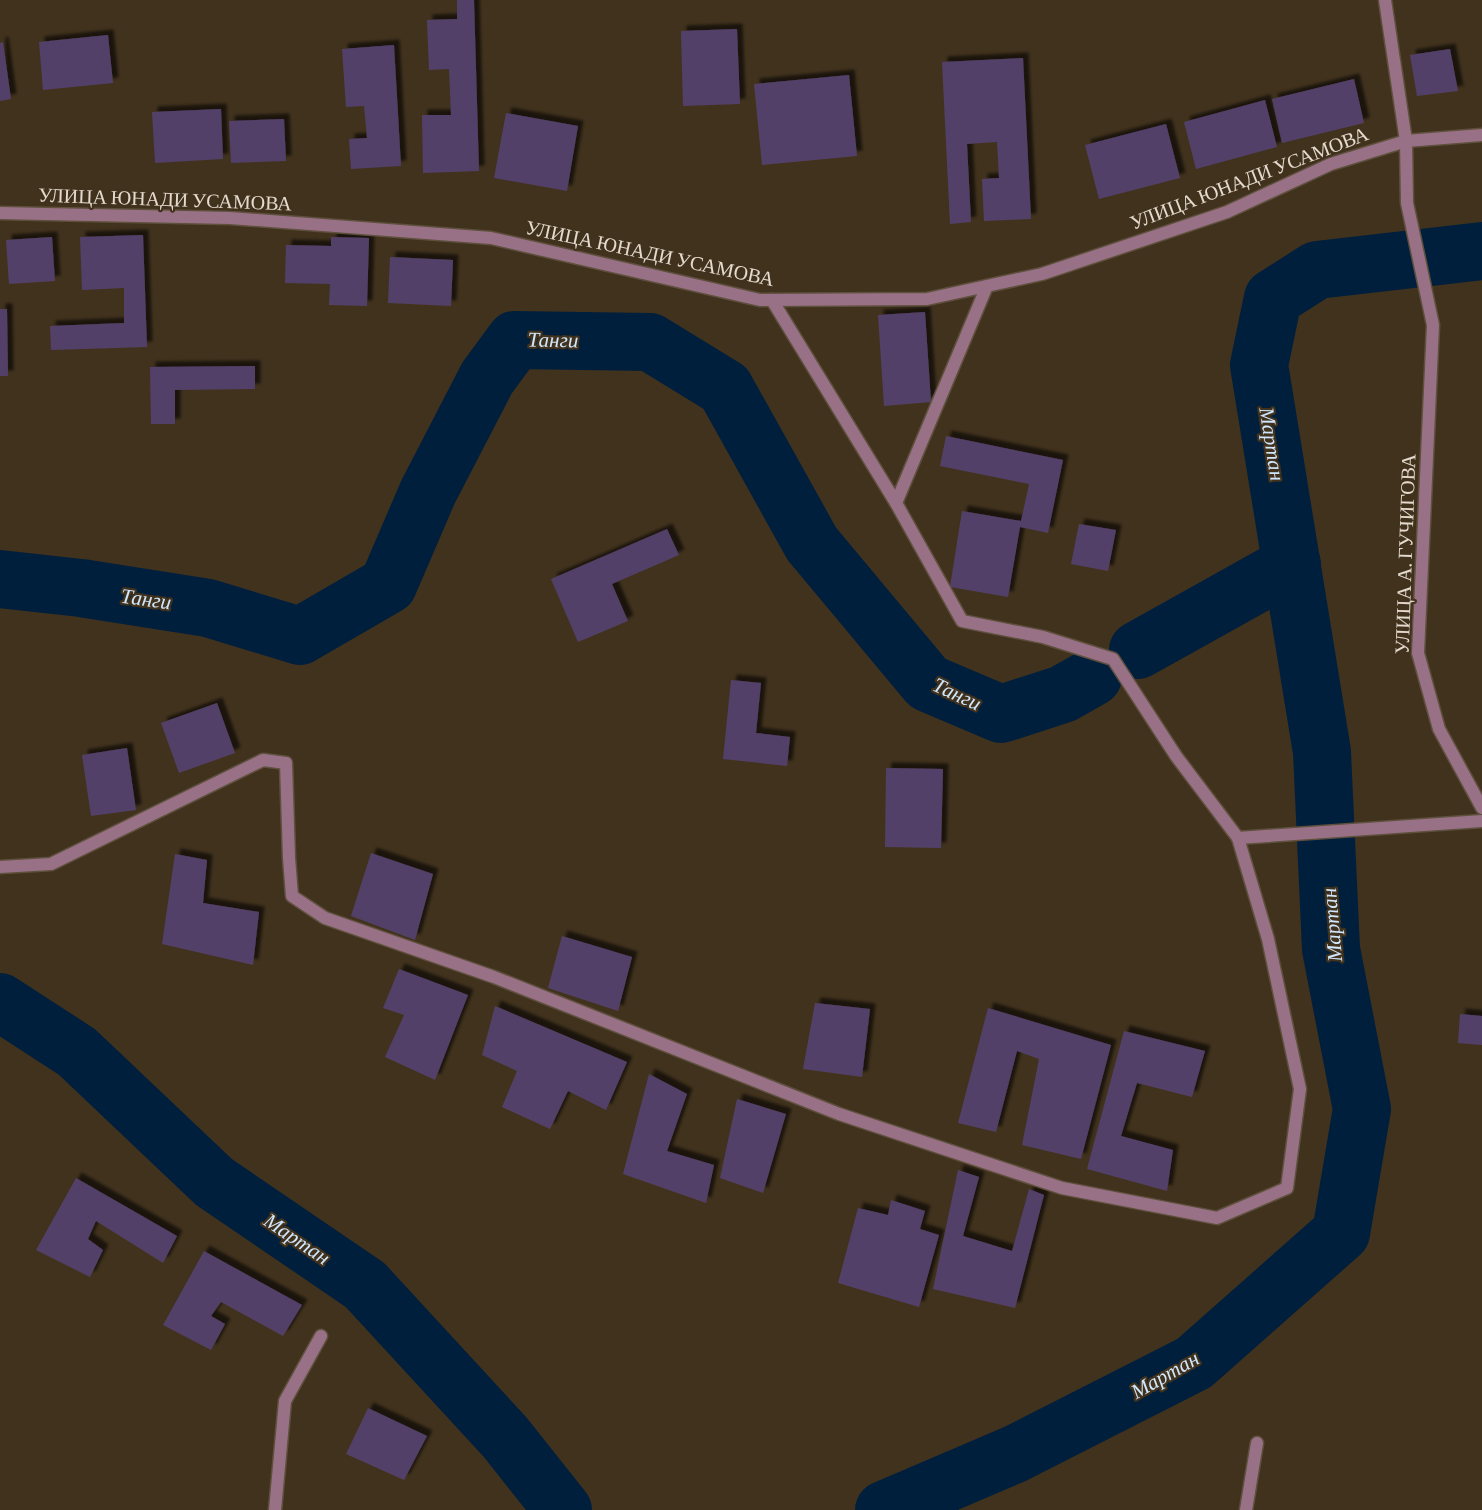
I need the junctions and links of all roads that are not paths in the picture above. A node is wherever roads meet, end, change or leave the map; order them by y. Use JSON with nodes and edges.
{"nodes":[{"id":1,"x":1385,"y":0,"type":"edge"},
{"id":2,"x":1482,"y":135,"type":"edge"},
{"id":3,"x":1406,"y":141,"type":"junction"},
{"id":4,"x":0,"y":213,"type":"edge"},
{"id":5,"x":987,"y":286,"type":"junction"},
{"id":6,"x":772,"y":300,"type":"junction"},
{"id":7,"x":896,"y":503,"type":"junction"},
{"id":8,"x":1482,"y":808,"type":"edge"},
{"id":9,"x":1482,"y":821,"type":"edge"},
{"id":10,"x":1238,"y":838,"type":"junction"},
{"id":11,"x":0,"y":867,"type":"edge"},
{"id":12,"x":321,"y":1336,"type":"dead end"},
{"id":13,"x":1257,"y":1443,"type":"dead end"},
{"id":14,"x":275,"y":1510,"type":"edge"},
{"id":15,"x":1246,"y":1510,"type":"edge"}],
"edges":[{"from":1,"to":3,"type":"street","name":"УЛИЦА А. ГУЧИГОВА"},
{"from":2,"to":3,"type":"street","name":"УЛИЦА ЮНАДИ УСАМОВА"},
{"from":3,"to":5,"type":"street","name":"УЛИЦА ЮНАДИ УСАМОВА"},
{"from":3,"to":8,"type":"street","name":"УЛИЦА А. ГУЧИГОВА"},
{"from":4,"to":6,"type":"street","name":"УЛИЦА ЮНАДИ УСАМОВА"},
{"from":5,"to":6,"type":"street","name":"УЛИЦА ЮНАДИ УСАМОВА"},
{"from":5,"to":7,"type":"street"},
{"from":6,"to":7,"type":"street"},
{"from":7,"to":10,"type":"street"},
{"from":9,"to":10,"type":"street"},
{"from":10,"to":11,"type":"street"},
{"from":12,"to":14,"type":"street"},
{"from":13,"to":15,"type":"street"}]}
